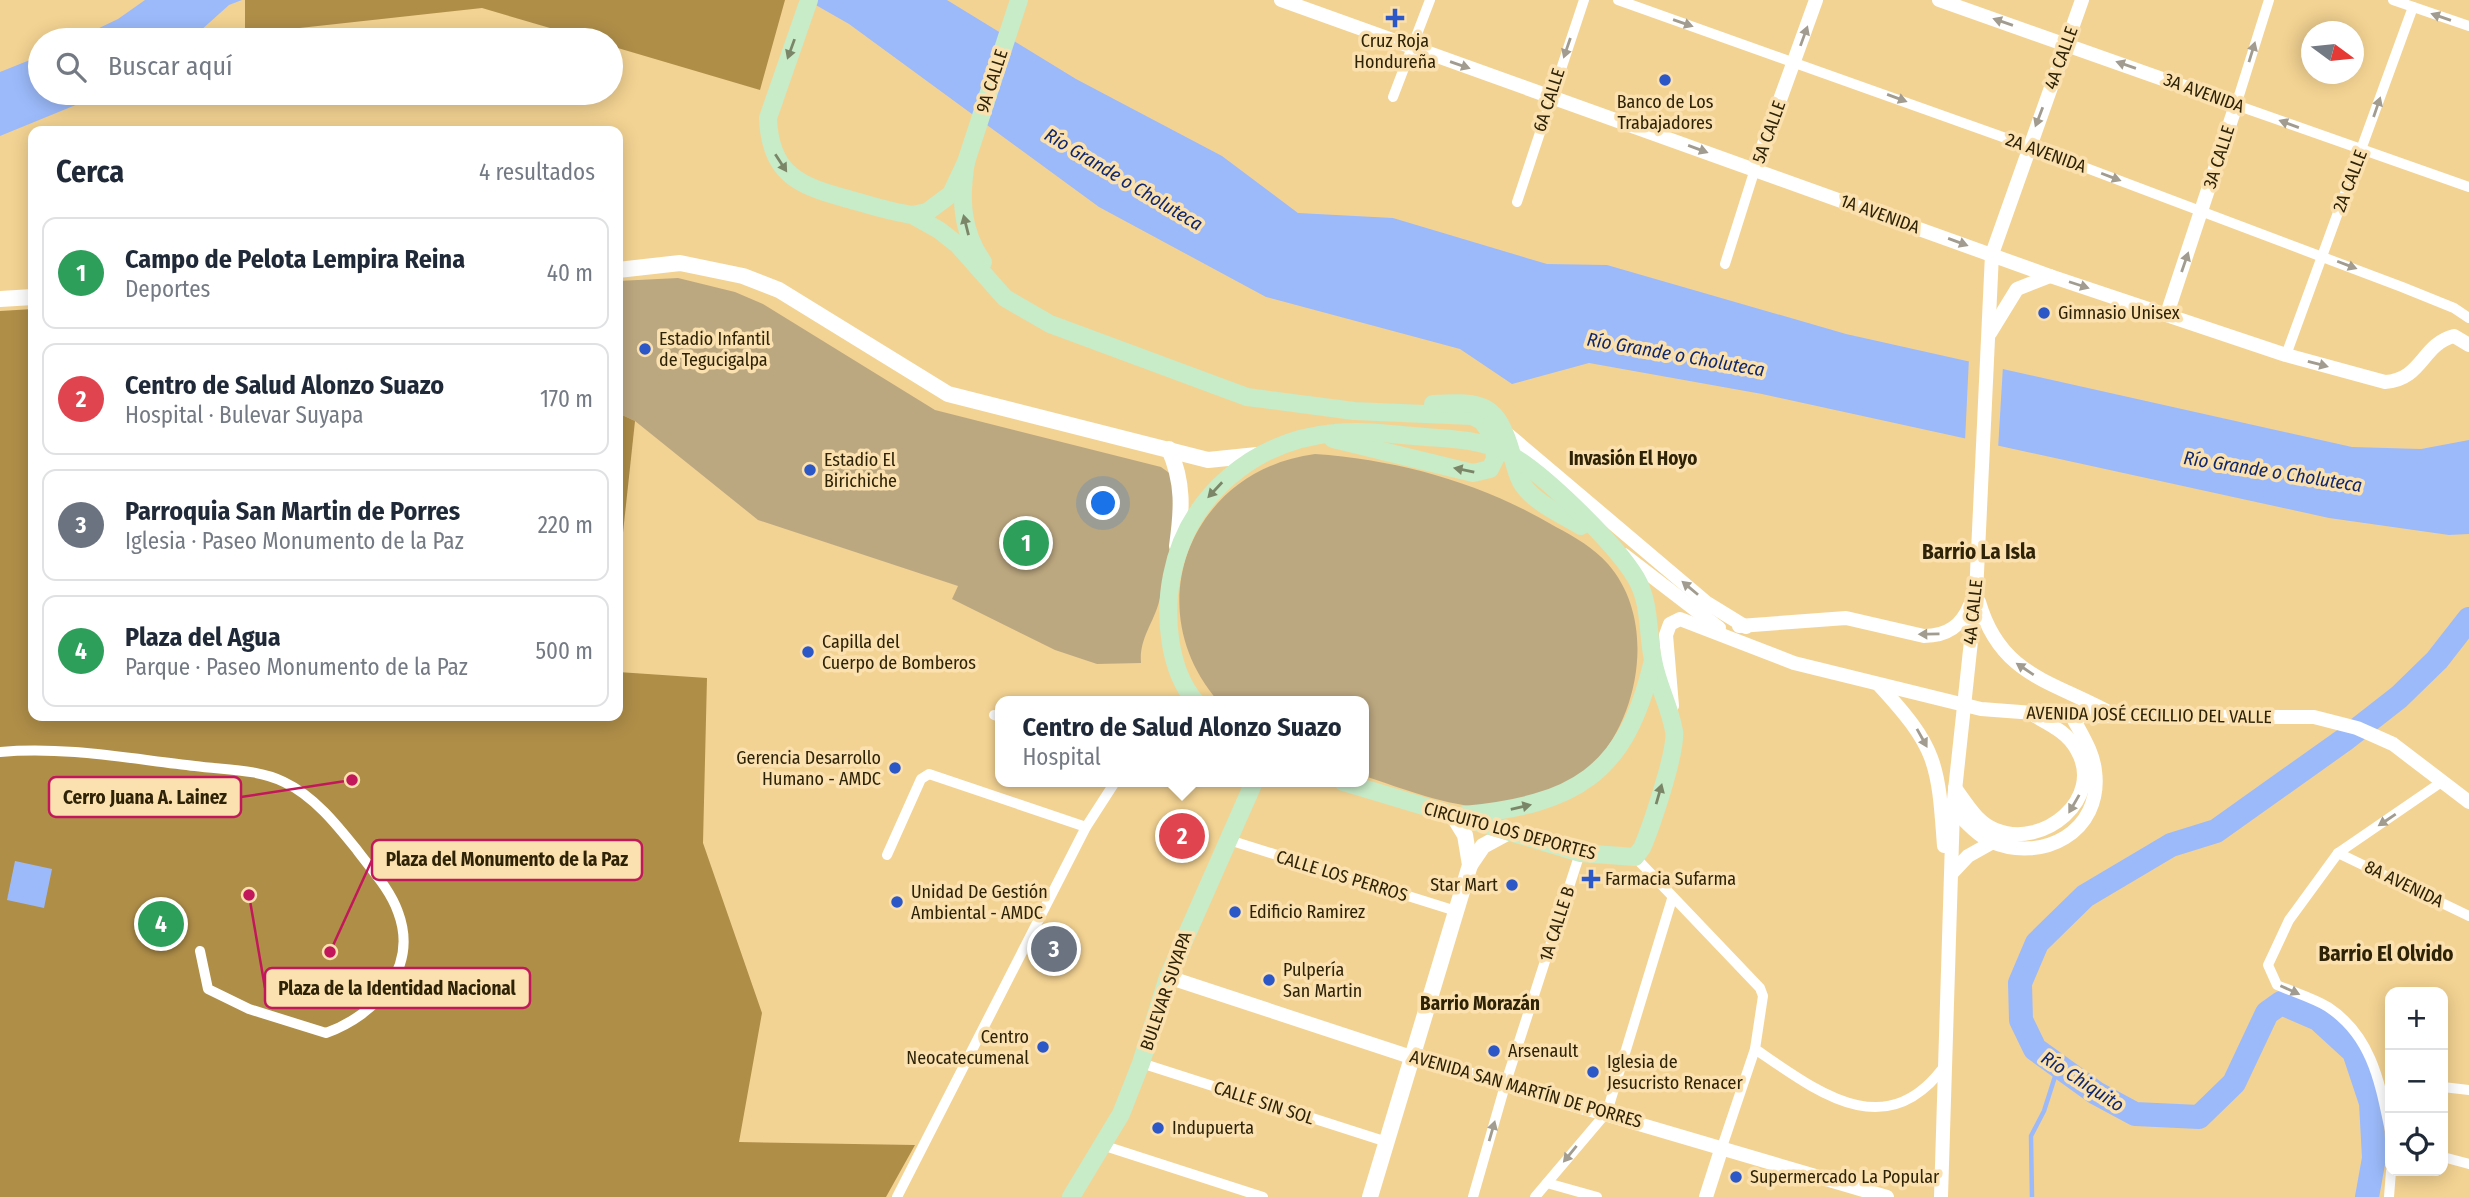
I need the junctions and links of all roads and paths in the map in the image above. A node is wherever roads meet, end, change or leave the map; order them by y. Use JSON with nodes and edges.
{"nodes":[{"id":1,"x":809,"y":0,"type":"edge"},
{"id":2,"x":1019,"y":0,"type":"edge"},
{"id":3,"x":1281,"y":0,"type":"edge"},
{"id":4,"x":1430,"y":0,"type":"edge"},
{"id":5,"x":1584,"y":0,"type":"edge"},
{"id":6,"x":1618,"y":0,"type":"edge"},
{"id":7,"x":1816,"y":0,"type":"edge"},
{"id":8,"x":1939,"y":0,"type":"edge"},
{"id":9,"x":2082,"y":0,"type":"edge"},
{"id":10,"x":2269,"y":0,"type":"edge"},
{"id":11,"x":2393,"y":0,"type":"edge"},
{"id":12,"x":2413,"y":7,"type":"junction"},
{"id":13,"x":2469,"y":26,"type":"edge"},
{"id":14,"x":2067,"y":43,"type":"junction"},
{"id":15,"x":1412,"y":48,"type":"junction"},
{"id":16,"x":1794,"y":61,"type":"junction"},
{"id":17,"x":1393,"y":97,"type":"dead end"},
{"id":18,"x":1550,"y":97,"type":"junction"},
{"id":19,"x":2236,"y":104,"type":"junction"},
{"id":20,"x":2028,"y":146,"type":"junction"},
{"id":21,"x":2362,"y":149,"type":"junction"},
{"id":22,"x":967,"y":155,"type":"junction"},
{"id":23,"x":1755,"y":169,"type":"junction"},
{"id":24,"x":2469,"y":187,"type":"edge"},
{"id":25,"x":1517,"y":202,"type":"dead end"},
{"id":26,"x":2202,"y":211,"type":"junction"},
{"id":27,"x":912,"y":215,"type":"junction"},
{"id":28,"x":1992,"y":254,"type":"junction"},
{"id":29,"x":2322,"y":256,"type":"junction"},
{"id":30,"x":1725,"y":264,"type":"dead end"},
{"id":31,"x":623,"y":269,"type":"edge"},
{"id":32,"x":2050,"y":276,"type":"junction"},
{"id":33,"x":28,"y":297,"type":"edge"},
{"id":34,"x":0,"y":299,"type":"edge"},
{"id":35,"x":2167,"y":313,"type":"junction"},
{"id":36,"x":2469,"y":318,"type":"edge"},
{"id":37,"x":1988,"y":342,"type":"junction"},
{"id":38,"x":2469,"y":345,"type":"edge"},
{"id":39,"x":2286,"y":355,"type":"junction"},
{"id":40,"x":1505,"y":432,"type":"junction"},
{"id":41,"x":1316,"y":435,"type":"junction"},
{"id":42,"x":1169,"y":449,"type":"junction"},
{"id":43,"x":1258,"y":456,"type":"junction"},
{"id":44,"x":1615,"y":548,"type":"junction"},
{"id":45,"x":1175,"y":560,"type":"junction"},
{"id":46,"x":1976,"y":594,"type":"junction"},
{"id":47,"x":1712,"y":623,"type":"junction"},
{"id":48,"x":1751,"y":627,"type":"junction"},
{"id":49,"x":1732,"y":638,"type":"junction"},
{"id":50,"x":1653,"y":662,"type":"junction"},
{"id":51,"x":1879,"y":685,"type":"junction"},
{"id":52,"x":1187,"y":696,"type":"edge"},
{"id":53,"x":2027,"y":713,"type":"junction"},
{"id":54,"x":2072,"y":716,"type":"junction"},
{"id":55,"x":2116,"y":716,"type":"junction"},
{"id":56,"x":1674,"y":728,"type":"junction"},
{"id":57,"x":0,"y":752,"type":"edge"},
{"id":58,"x":2443,"y":782,"type":"junction"},
{"id":59,"x":1112,"y":787,"type":"edge"},
{"id":60,"x":1252,"y":787,"type":"edge"},
{"id":61,"x":1359,"y":787,"type":"edge"},
{"id":62,"x":1955,"y":788,"type":"junction"},
{"id":63,"x":2467,"y":794,"type":"edge"},
{"id":64,"x":1953,"y":809,"type":"junction"},
{"id":65,"x":1454,"y":817,"type":"junction"},
{"id":66,"x":1086,"y":827,"type":"junction"},
{"id":67,"x":1507,"y":833,"type":"junction"},
{"id":68,"x":1229,"y":840,"type":"junction"},
{"id":69,"x":1993,"y":842,"type":"junction"},
{"id":70,"x":1580,"y":853,"type":"junction"},
{"id":71,"x":2338,"y":853,"type":"junction"},
{"id":72,"x":887,"y":855,"type":"dead end"},
{"id":73,"x":1635,"y":857,"type":"junction"},
{"id":74,"x":1469,"y":865,"type":"junction"},
{"id":75,"x":1952,"y":873,"type":"junction"},
{"id":76,"x":1672,"y":899,"type":"junction"},
{"id":77,"x":1455,"y":911,"type":"junction"},
{"id":78,"x":2469,"y":916,"type":"edge"},
{"id":79,"x":200,"y":951,"type":"dead end"},
{"id":80,"x":1168,"y":977,"type":"junction"},
{"id":81,"x":1948,"y":1030,"type":"junction"},
{"id":82,"x":1755,"y":1049,"type":"junction"},
{"id":83,"x":1411,"y":1056,"type":"junction"},
{"id":84,"x":1141,"y":1063,"type":"junction"},
{"id":85,"x":1946,"y":1064,"type":"junction"},
{"id":86,"x":1506,"y":1082,"type":"junction"},
{"id":87,"x":2385,"y":1082,"type":"edge"},
{"id":88,"x":2448,"y":1088,"type":"edge"},
{"id":89,"x":2469,"y":1090,"type":"edge"},
{"id":90,"x":1607,"y":1112,"type":"junction"},
{"id":91,"x":1387,"y":1142,"type":"junction"},
{"id":92,"x":1105,"y":1146,"type":"junction"},
{"id":93,"x":1722,"y":1147,"type":"junction"},
{"id":94,"x":2448,"y":1158,"type":"edge"},
{"id":95,"x":2469,"y":1164,"type":"edge"},
{"id":96,"x":2391,"y":1176,"type":"edge"},
{"id":97,"x":1547,"y":1183,"type":"junction"},
{"id":98,"x":897,"y":1197,"type":"edge"},
{"id":99,"x":1071,"y":1197,"type":"edge"},
{"id":100,"x":1263,"y":1197,"type":"edge"},
{"id":101,"x":1370,"y":1197,"type":"edge"},
{"id":102,"x":1473,"y":1197,"type":"edge"},
{"id":103,"x":1535,"y":1197,"type":"edge"},
{"id":104,"x":1597,"y":1197,"type":"edge"},
{"id":105,"x":1706,"y":1197,"type":"edge"},
{"id":106,"x":1887,"y":1197,"type":"edge"},
{"id":107,"x":1941,"y":1197,"type":"edge"},
{"id":108,"x":2389,"y":1197,"type":"edge"}],
"edges":[{"from":1,"to":27,"type":"main road","one_way":true},
{"from":2,"to":22,"type":"main road","name":"9A CALLE"},
{"from":3,"to":15,"type":"street","name":"1A AVENIDA"},
{"from":4,"to":15,"type":"street"},
{"from":5,"to":18,"type":"street","name":"6A CALLE","one_way":true},
{"from":6,"to":16,"type":"street","name":"2A AVENIDA","one_way":true},
{"from":16,"to":7,"type":"street","name":"5A CALLE","one_way":true},
{"from":14,"to":8,"type":"street","name":"3A AVENIDA","one_way":true},
{"from":9,"to":14,"type":"street","name":"4A CALLE"},
{"from":19,"to":10,"type":"street","name":"3A CALLE","one_way":true},
{"from":11,"to":12,"type":"street"},
{"from":13,"to":12,"type":"street","one_way":true},
{"from":21,"to":12,"type":"street","name":"2A CALLE","one_way":true},
{"from":19,"to":14,"type":"street","name":"3A AVENIDA","one_way":true},
{"from":14,"to":20,"type":"street","name":"4A CALLE","one_way":true},
{"from":15,"to":17,"type":"street"},
{"from":15,"to":18,"type":"street","name":"1A AVENIDA","one_way":true},
{"from":16,"to":20,"type":"street","name":"2A AVENIDA","one_way":true},
{"from":16,"to":23,"type":"street","name":"5A CALLE"},
{"from":18,"to":23,"type":"street","name":"1A AVENIDA","one_way":true},
{"from":18,"to":25,"type":"street","name":"6A CALLE"},
{"from":21,"to":19,"type":"street","name":"3A AVENIDA","one_way":true},
{"from":19,"to":26,"type":"street","name":"3A CALLE"},
{"from":20,"to":26,"type":"street","name":"2A AVENIDA","one_way":true},
{"from":20,"to":28,"type":"street","name":"4A CALLE"},
{"from":21,"to":24,"type":"street","name":"3A AVENIDA"},
{"from":21,"to":29,"type":"street","name":"2A CALLE"},
{"from":22,"to":27,"type":"main road"},
{"from":40,"to":22,"type":"main road","one_way":true},
{"from":23,"to":28,"type":"street","name":"1A AVENIDA","one_way":true},
{"from":23,"to":30,"type":"street","name":"5A CALLE"},
{"from":26,"to":29,"type":"street","name":"2A AVENIDA"},
{"from":35,"to":26,"type":"street","name":"3A CALLE","one_way":true},
{"from":27,"to":41,"type":"main road","one_way":true},
{"from":28,"to":32,"type":"street","name":"1A AVENIDA"},
{"from":28,"to":37,"type":"street","name":"4A CALLE"},
{"from":29,"to":36,"type":"street","name":"2A AVENIDA","one_way":true},
{"from":29,"to":39,"type":"street","name":"2A CALLE"},
{"from":31,"to":42,"type":"main road"},
{"from":32,"to":35,"type":"street","name":"1A AVENIDA","one_way":true},
{"from":32,"to":37,"type":"street"},
{"from":33,"to":34,"type":"main road"},
{"from":35,"to":39,"type":"street","name":"1A AVENIDA"},
{"from":37,"to":46,"type":"street","name":"4A CALLE"},
{"from":39,"to":38,"type":"street","name":"1A AVENIDA","one_way":true},
{"from":40,"to":44,"type":"main road"},
{"from":48,"to":40,"type":"street","one_way":true},
{"from":41,"to":43,"type":"main road"},
{"from":41,"to":44,"type":"main road"},
{"from":42,"to":43,"type":"main road"},
{"from":42,"to":45,"type":"main road"},
{"from":43,"to":45,"type":"main road","one_way":true},
{"from":44,"to":47,"type":"street","name":"AVENIDA JOSÉ CECILLIO DEL VALLE"},
{"from":44,"to":50,"type":"main road"},
{"from":45,"to":52,"type":"main road"},
{"from":46,"to":48,"type":"street","one_way":true},
{"from":55,"to":46,"type":"street","one_way":true},
{"from":46,"to":62,"type":"street","name":"4A CALLE"},
{"from":47,"to":48,"type":"street"},
{"from":47,"to":49,"type":"street","name":"AVENIDA JOSÉ CECILLIO DEL VALLE"},
{"from":49,"to":51,"type":"street","name":"AVENIDA JOSÉ CECILLIO DEL VALLE"},
{"from":49,"to":56,"type":"street","name":"AVENIDA JOSÉ CECILLIO DEL VALLE"},
{"from":50,"to":56,"type":"main road"},
{"from":65,"to":50,"type":"main road","one_way":true},
{"from":51,"to":53,"type":"street","name":"AVENIDA JOSÉ CECILLIO DEL VALLE"},
{"from":51,"to":81,"type":"street","one_way":true},
{"from":53,"to":54,"type":"street","name":"AVENIDA JOSÉ CECILLIO DEL VALLE"},
{"from":53,"to":62,"type":"street","one_way":true},
{"from":54,"to":55,"type":"street","name":"AVENIDA JOSÉ CECILLIO DEL VALLE"},
{"from":54,"to":69,"type":"street"},
{"from":55,"to":58,"type":"street","name":"AVENIDA JOSÉ CECILLIO DEL VALLE"},
{"from":73,"to":56,"type":"main road","one_way":true},
{"from":57,"to":79,"type":"street"},
{"from":58,"to":63,"type":"street","name":"AVENIDA JOSÉ CECILLIO DEL VALLE"},
{"from":58,"to":71,"type":"street","one_way":true},
{"from":59,"to":66,"type":"street"},
{"from":60,"to":68,"type":"main road","name":"BULEVAR SUYAPA"},
{"from":61,"to":65,"type":"main road","name":"CIRCUITO LOS DEPORTES"},
{"from":62,"to":64,"type":"street","name":"4A CALLE"},
{"from":64,"to":69,"type":"street"},
{"from":64,"to":75,"type":"street","name":"4A CALLE"},
{"from":65,"to":67,"type":"main road","name":"CIRCUITO LOS DEPORTES"},
{"from":65,"to":74,"type":"main road"},
{"from":66,"to":72,"type":"street"},
{"from":66,"to":98,"type":"street"},
{"from":67,"to":70,"type":"main road","name":"CIRCUITO LOS DEPORTES"},
{"from":67,"to":74,"type":"main road"},
{"from":68,"to":77,"type":"street","name":"CALLE LOS PERROS"},
{"from":68,"to":80,"type":"main road","name":"BULEVAR SUYAPA"},
{"from":69,"to":75,"type":"street"},
{"from":70,"to":73,"type":"main road","name":"CIRCUITO LOS DEPORTES"},
{"from":70,"to":86,"type":"street","name":"1A CALLE B"},
{"from":71,"to":78,"type":"street","name":"8A AVENIDA"},
{"from":71,"to":87,"type":"street","one_way":true},
{"from":73,"to":76,"type":"street"},
{"from":74,"to":77,"type":"main road"},
{"from":75,"to":81,"type":"street","name":"4A CALLE"},
{"from":76,"to":82,"type":"street"},
{"from":76,"to":90,"type":"street"},
{"from":77,"to":83,"type":"main road"},
{"from":80,"to":83,"type":"street","name":"AVENIDA SAN MARTÍN DE PORRES"},
{"from":80,"to":84,"type":"main road","name":"BULEVAR SUYAPA"},
{"from":81,"to":85,"type":"street","name":"4A CALLE"},
{"from":82,"to":85,"type":"street"},
{"from":82,"to":93,"type":"street"},
{"from":83,"to":86,"type":"street","name":"AVENIDA SAN MARTÍN DE PORRES"},
{"from":83,"to":91,"type":"main road"},
{"from":84,"to":91,"type":"street","name":"CALLE SIN SOL"},
{"from":84,"to":92,"type":"main road","name":"BULEVAR SUYAPA"},
{"from":85,"to":107,"type":"street","name":"4A CALLE"},
{"from":86,"to":90,"type":"street","name":"AVENIDA SAN MARTÍN DE PORRES"},
{"from":102,"to":86,"type":"street","name":"1A CALLE B","one_way":true},
{"from":88,"to":89,"type":"street"},
{"from":90,"to":93,"type":"street","name":"AVENIDA SAN MARTÍN DE PORRES"},
{"from":90,"to":97,"type":"street","one_way":true},
{"from":91,"to":101,"type":"main road"},
{"from":92,"to":99,"type":"main road","name":"BULEVAR SUYAPA"},
{"from":92,"to":100,"type":"street"},
{"from":93,"to":105,"type":"street"},
{"from":93,"to":106,"type":"street","name":"AVENIDA SAN MARTÍN DE PORRES"},
{"from":94,"to":95,"type":"street"},
{"from":96,"to":108,"type":"street"},
{"from":97,"to":103,"type":"street"},
{"from":97,"to":104,"type":"street"}]}
